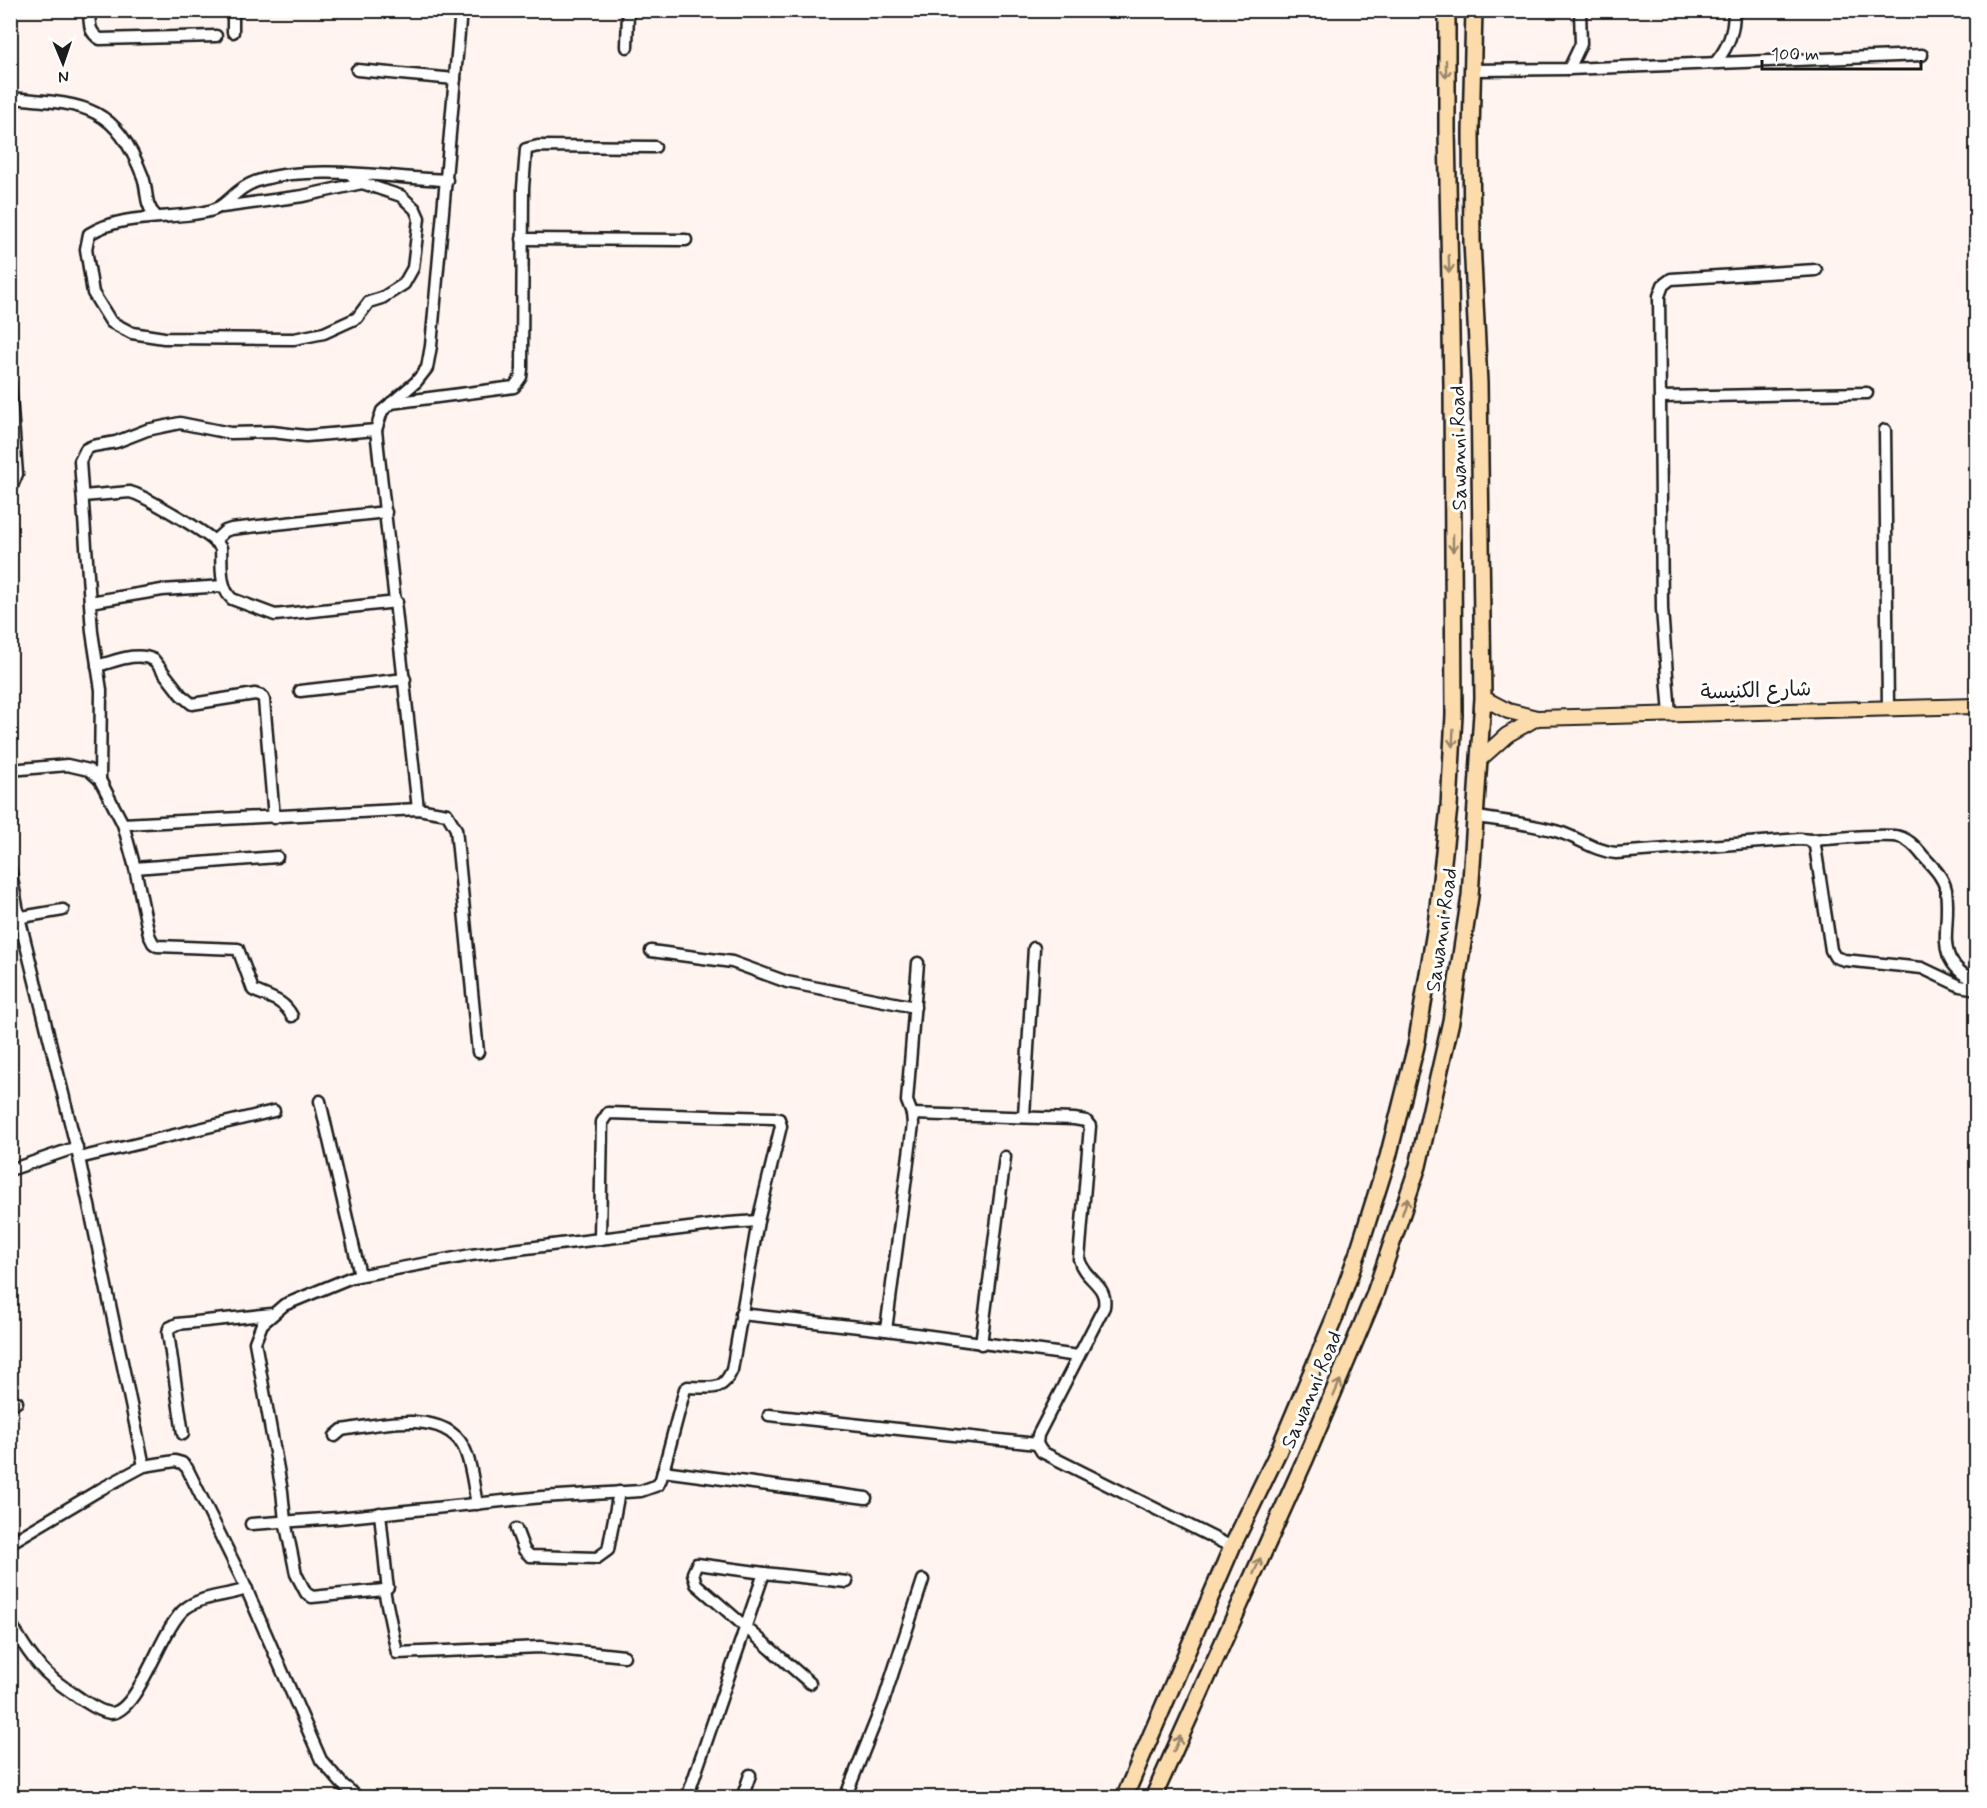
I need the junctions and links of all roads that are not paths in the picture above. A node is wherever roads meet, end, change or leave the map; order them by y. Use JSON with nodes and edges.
{"nodes":[{"id":1,"x":89,"y":10,"type":"edge"},
{"id":2,"x":233,"y":10,"type":"edge"},
{"id":3,"x":461,"y":10,"type":"edge"},
{"id":4,"x":628,"y":10,"type":"edge"},
{"id":5,"x":1447,"y":10,"type":"edge"},
{"id":6,"x":1474,"y":10,"type":"edge"},
{"id":7,"x":1580,"y":10,"type":"edge"},
{"id":8,"x":1734,"y":10,"type":"edge"},
{"id":9,"x":233,"y":32,"type":"dead end"},
{"id":10,"x":216,"y":36,"type":"dead end"},
{"id":11,"x":627,"y":47,"type":"dead end"},
{"id":12,"x":1922,"y":55,"type":"dead end"},
{"id":13,"x":1716,"y":63,"type":"junction"},
{"id":14,"x":1569,"y":69,"type":"junction"},
{"id":15,"x":357,"y":70,"type":"dead end"},
{"id":16,"x":1473,"y":70,"type":"junction"},
{"id":17,"x":455,"y":79,"type":"junction"},
{"id":18,"x":10,"y":98,"type":"edge"},
{"id":19,"x":656,"y":147,"type":"dead end"},
{"id":20,"x":351,"y":175,"type":"junction"},
{"id":21,"x":447,"y":180,"type":"junction"},
{"id":22,"x":362,"y":183,"type":"junction"},
{"id":23,"x":222,"y":207,"type":"junction"},
{"id":24,"x":156,"y":216,"type":"junction"},
{"id":25,"x":522,"y":239,"type":"junction"},
{"id":26,"x":686,"y":240,"type":"dead end"},
{"id":27,"x":1816,"y":270,"type":"dead end"},
{"id":28,"x":10,"y":384,"type":"edge"},
{"id":29,"x":1867,"y":393,"type":"dead end"},
{"id":30,"x":1660,"y":397,"type":"junction"},
{"id":31,"x":391,"y":403,"type":"junction"},
{"id":32,"x":376,"y":430,"type":"junction"},
{"id":33,"x":1885,"y":430,"type":"dead end"},
{"id":34,"x":10,"y":491,"type":"edge"},
{"id":35,"x":83,"y":496,"type":"junction"},
{"id":36,"x":386,"y":512,"type":"junction"},
{"id":37,"x":214,"y":541,"type":"junction"},
{"id":38,"x":224,"y":586,"type":"junction"},
{"id":39,"x":90,"y":602,"type":"junction"},
{"id":40,"x":397,"y":602,"type":"junction"},
{"id":41,"x":97,"y":666,"type":"junction"},
{"id":42,"x":405,"y":679,"type":"junction"},
{"id":43,"x":300,"y":691,"type":"dead end"},
{"id":44,"x":1483,"y":698,"type":"junction"},
{"id":45,"x":1977,"y":706,"type":"edge"},
{"id":46,"x":1888,"y":707,"type":"junction"},
{"id":47,"x":1670,"y":715,"type":"junction"},
{"id":48,"x":1537,"y":718,"type":"junction"},
{"id":49,"x":1479,"y":760,"type":"junction"},
{"id":50,"x":10,"y":770,"type":"edge"},
{"id":51,"x":100,"y":780,"type":"junction"},
{"id":52,"x":418,"y":809,"type":"junction"},
{"id":53,"x":1476,"y":817,"type":"junction"},
{"id":54,"x":274,"y":818,"type":"junction"},
{"id":55,"x":123,"y":824,"type":"junction"},
{"id":56,"x":1810,"y":840,"type":"junction"},
{"id":57,"x":277,"y":857,"type":"dead end"},
{"id":58,"x":10,"y":868,"type":"edge"},
{"id":59,"x":135,"y":868,"type":"junction"},
{"id":60,"x":63,"y":910,"type":"dead end"},
{"id":61,"x":15,"y":918,"type":"edge"},
{"id":62,"x":1034,"y":948,"type":"dead end"},
{"id":63,"x":651,"y":951,"type":"dead end"},
{"id":64,"x":918,"y":963,"type":"dead end"},
{"id":65,"x":1977,"y":982,"type":"edge"},
{"id":66,"x":1977,"y":989,"type":"edge"},
{"id":67,"x":915,"y":1007,"type":"junction"},
{"id":68,"x":292,"y":1016,"type":"dead end"},
{"id":69,"x":478,"y":1052,"type":"dead end"},
{"id":70,"x":320,"y":1101,"type":"dead end"},
{"id":71,"x":274,"y":1111,"type":"dead end"},
{"id":72,"x":912,"y":1114,"type":"junction"},
{"id":73,"x":1024,"y":1116,"type":"junction"},
{"id":74,"x":78,"y":1152,"type":"junction"},
{"id":75,"x":1005,"y":1157,"type":"dead end"},
{"id":76,"x":10,"y":1170,"type":"edge"},
{"id":77,"x":758,"y":1221,"type":"junction"},
{"id":78,"x":600,"y":1239,"type":"junction"},
{"id":79,"x":360,"y":1275,"type":"junction"},
{"id":80,"x":273,"y":1314,"type":"junction"},
{"id":81,"x":741,"y":1314,"type":"junction"},
{"id":82,"x":886,"y":1330,"type":"junction"},
{"id":83,"x":981,"y":1344,"type":"junction"},
{"id":84,"x":1078,"y":1356,"type":"junction"},
{"id":85,"x":769,"y":1415,"type":"dead end"},
{"id":86,"x":183,"y":1434,"type":"dead end"},
{"id":87,"x":335,"y":1436,"type":"dead end"},
{"id":88,"x":1037,"y":1444,"type":"junction"},
{"id":89,"x":144,"y":1466,"type":"junction"},
{"id":90,"x":663,"y":1471,"type":"junction"},
{"id":91,"x":619,"y":1492,"type":"junction"},
{"id":92,"x":866,"y":1498,"type":"dead end"},
{"id":93,"x":477,"y":1504,"type":"junction"},
{"id":94,"x":380,"y":1513,"type":"junction"},
{"id":95,"x":285,"y":1521,"type":"junction"},
{"id":96,"x":251,"y":1524,"type":"dead end"},
{"id":97,"x":516,"y":1529,"type":"dead end"},
{"id":98,"x":10,"y":1543,"type":"edge"},
{"id":99,"x":1232,"y":1547,"type":"junction"},
{"id":100,"x":764,"y":1572,"type":"junction"},
{"id":101,"x":923,"y":1580,"type":"dead end"},
{"id":102,"x":847,"y":1582,"type":"dead end"},
{"id":103,"x":247,"y":1589,"type":"junction"},
{"id":104,"x":384,"y":1590,"type":"junction"},
{"id":105,"x":10,"y":1622,"type":"edge"},
{"id":106,"x":746,"y":1626,"type":"junction"},
{"id":107,"x":624,"y":1656,"type":"dead end"},
{"id":108,"x":810,"y":1683,"type":"dead end"},
{"id":109,"x":750,"y":1775,"type":"dead end"},
{"id":110,"x":359,"y":1797,"type":"edge"},
{"id":111,"x":687,"y":1797,"type":"edge"},
{"id":112,"x":742,"y":1797,"type":"edge"},
{"id":113,"x":845,"y":1797,"type":"edge"},
{"id":114,"x":1124,"y":1797,"type":"edge"},
{"id":115,"x":1153,"y":1797,"type":"edge"}],
"edges":[{"from":1,"to":10,"type":"street"},
{"from":2,"to":9,"type":"street"},
{"from":3,"to":17,"type":"street"},
{"from":4,"to":11,"type":"street"},
{"from":5,"to":99,"type":"highway","name":"Sawanni Road","one_way":true},
{"from":6,"to":16,"type":"highway","name":"Sawanni Road"},
{"from":7,"to":14,"type":"street"},
{"from":8,"to":13,"type":"street"},
{"from":12,"to":13,"type":"street"},
{"from":13,"to":14,"type":"street"},
{"from":14,"to":16,"type":"street"},
{"from":15,"to":17,"type":"street"},
{"from":16,"to":44,"type":"highway","name":"Sawanni Road"},
{"from":17,"to":21,"type":"street"},
{"from":18,"to":24,"type":"street"},
{"from":19,"to":25,"type":"street"},
{"from":20,"to":21,"type":"street"},
{"from":20,"to":22,"type":"street"},
{"from":20,"to":23,"type":"street"},
{"from":21,"to":31,"type":"street"},
{"from":22,"to":23,"type":"street"},
{"from":22,"to":24,"type":"street"},
{"from":23,"to":24,"type":"street"},
{"from":25,"to":26,"type":"street"},
{"from":25,"to":31,"type":"street"},
{"from":27,"to":30,"type":"street"},
{"from":28,"to":34,"type":"street"},
{"from":29,"to":30,"type":"street"},
{"from":30,"to":47,"type":"street"},
{"from":31,"to":32,"type":"street"},
{"from":32,"to":35,"type":"street"},
{"from":32,"to":36,"type":"street"},
{"from":33,"to":46,"type":"street"},
{"from":35,"to":37,"type":"street"},
{"from":35,"to":39,"type":"street"},
{"from":36,"to":37,"type":"street"},
{"from":36,"to":40,"type":"street"},
{"from":37,"to":38,"type":"street"},
{"from":38,"to":39,"type":"street"},
{"from":38,"to":40,"type":"street"},
{"from":39,"to":41,"type":"street"},
{"from":40,"to":42,"type":"street"},
{"from":41,"to":51,"type":"street"},
{"from":41,"to":54,"type":"street"},
{"from":42,"to":43,"type":"street"},
{"from":42,"to":52,"type":"street"},
{"from":44,"to":48,"type":"main road","name":"شارع الكنيسة"},
{"from":44,"to":49,"type":"highway","name":"Sawanni Road"},
{"from":45,"to":46,"type":"main road","name":"شارع الكنيسة"},
{"from":46,"to":47,"type":"main road","name":"شارع الكنيسة"},
{"from":47,"to":48,"type":"main road","name":"شارع الكنيسة"},
{"from":48,"to":49,"type":"main road","name":"شارع الكنيسة"},
{"from":49,"to":53,"type":"highway","name":"Sawanni Road"},
{"from":50,"to":51,"type":"street"},
{"from":51,"to":55,"type":"street"},
{"from":52,"to":54,"type":"street"},
{"from":52,"to":69,"type":"street"},
{"from":53,"to":56,"type":"street"},
{"from":115,"to":53,"type":"highway","name":"Sawanni Road","one_way":true},
{"from":54,"to":55,"type":"street"},
{"from":55,"to":59,"type":"street"},
{"from":56,"to":65,"type":"street"},
{"from":56,"to":66,"type":"street"},
{"from":57,"to":59,"type":"street"},
{"from":58,"to":61,"type":"street"},
{"from":59,"to":68,"type":"street"},
{"from":60,"to":61,"type":"street"},
{"from":61,"to":74,"type":"street"},
{"from":62,"to":73,"type":"street"},
{"from":63,"to":67,"type":"street"},
{"from":64,"to":67,"type":"street"},
{"from":67,"to":72,"type":"street"},
{"from":70,"to":79,"type":"street"},
{"from":71,"to":74,"type":"street"},
{"from":72,"to":73,"type":"street"},
{"from":72,"to":82,"type":"street"},
{"from":73,"to":84,"type":"street"},
{"from":74,"to":76,"type":"street"},
{"from":74,"to":89,"type":"street"},
{"from":75,"to":83,"type":"street"},
{"from":77,"to":78,"type":"street"},
{"from":77,"to":78,"type":"street"},
{"from":77,"to":81,"type":"street"},
{"from":78,"to":79,"type":"street"},
{"from":79,"to":80,"type":"street"},
{"from":80,"to":86,"type":"street"},
{"from":80,"to":95,"type":"street"},
{"from":81,"to":82,"type":"street"},
{"from":81,"to":90,"type":"street"},
{"from":82,"to":83,"type":"street"},
{"from":83,"to":84,"type":"street"},
{"from":84,"to":88,"type":"street"},
{"from":85,"to":88,"type":"street"},
{"from":87,"to":93,"type":"street"},
{"from":88,"to":99,"type":"street"},
{"from":89,"to":98,"type":"street"},
{"from":89,"to":103,"type":"street"},
{"from":90,"to":91,"type":"street"},
{"from":90,"to":92,"type":"street"},
{"from":91,"to":93,"type":"street"},
{"from":91,"to":97,"type":"street"},
{"from":93,"to":94,"type":"street"},
{"from":94,"to":95,"type":"street"},
{"from":94,"to":104,"type":"street"},
{"from":95,"to":96,"type":"street"},
{"from":95,"to":104,"type":"street"},
{"from":99,"to":114,"type":"highway","name":"Sawanni Road"},
{"from":100,"to":102,"type":"street"},
{"from":100,"to":106,"type":"street"},
{"from":100,"to":106,"type":"street"},
{"from":101,"to":113,"type":"street"},
{"from":103,"to":105,"type":"street"},
{"from":103,"to":110,"type":"street"},
{"from":104,"to":107,"type":"street"},
{"from":106,"to":108,"type":"street"},
{"from":106,"to":111,"type":"street"},
{"from":109,"to":112,"type":"street"}]}
